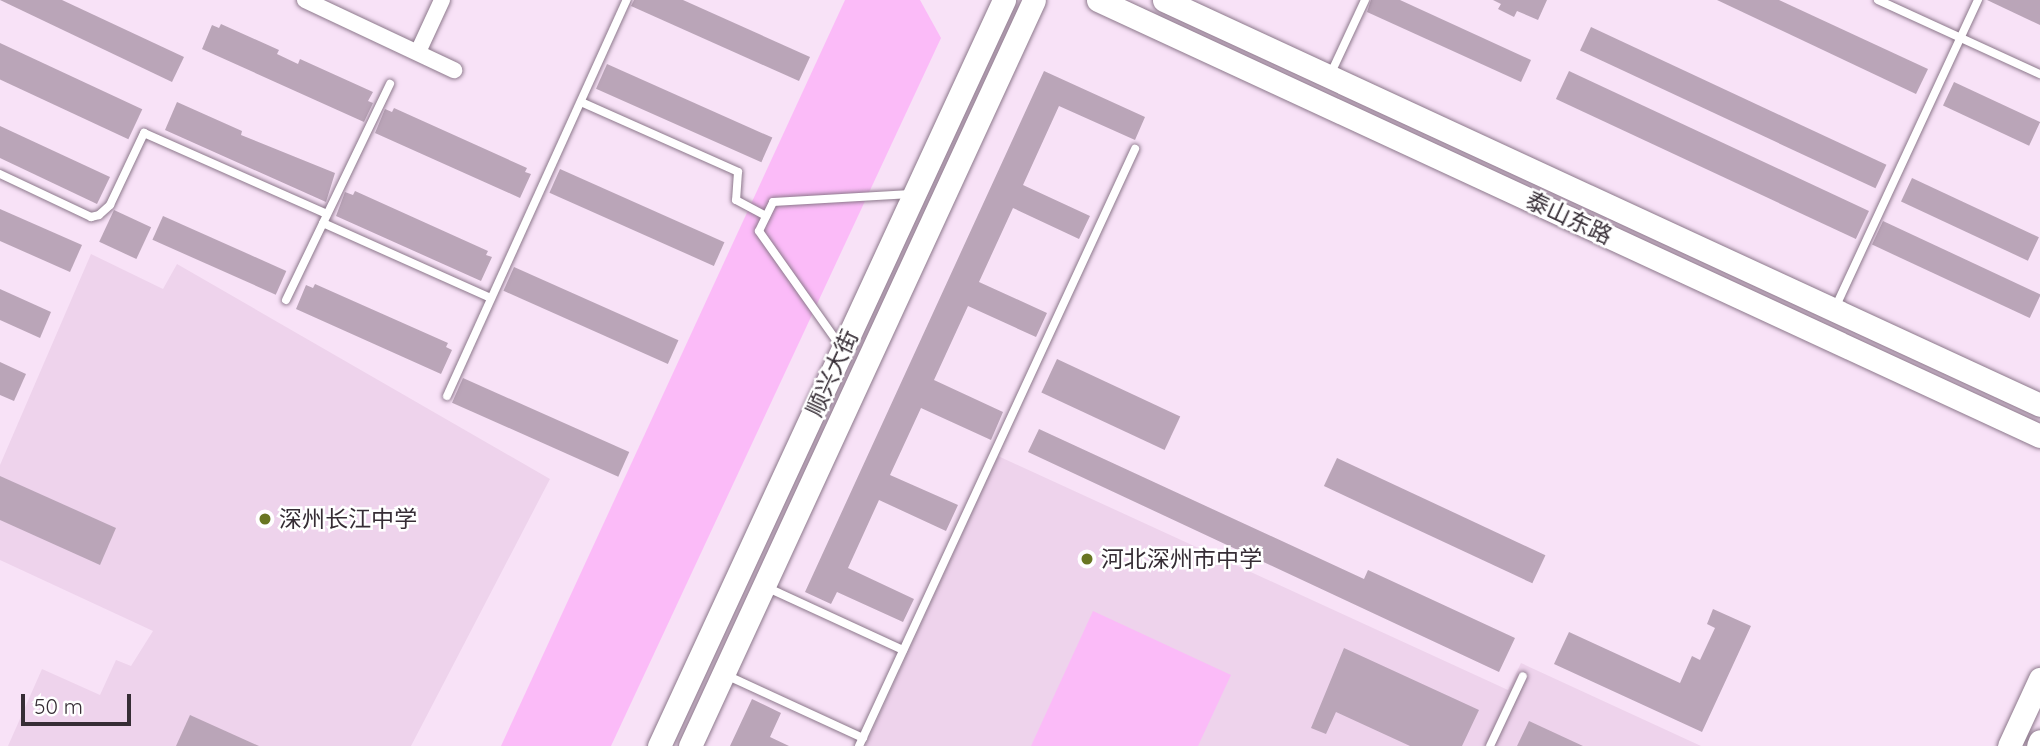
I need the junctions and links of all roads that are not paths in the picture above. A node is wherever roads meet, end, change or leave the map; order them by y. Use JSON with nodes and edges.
{"nodes":[{"id":1,"x":305,"y":0,"type":"edge"},
{"id":2,"x":442,"y":0,"type":"edge"},
{"id":3,"x":627,"y":0,"type":"edge"},
{"id":4,"x":1004,"y":0,"type":"edge"},
{"id":5,"x":1034,"y":0,"type":"edge"},
{"id":6,"x":1098,"y":0,"type":"edge"},
{"id":7,"x":1164,"y":0,"type":"edge"},
{"id":8,"x":1365,"y":0,"type":"edge"},
{"id":9,"x":1878,"y":0,"type":"edge"},
{"id":10,"x":1978,"y":0,"type":"edge"},
{"id":11,"x":327,"y":5,"type":"edge"},
{"id":12,"x":1960,"y":38,"type":"junction"},
{"id":13,"x":418,"y":52,"type":"junction"},
{"id":14,"x":454,"y":70,"type":"dead end"},
{"id":15,"x":2040,"y":74,"type":"edge"},
{"id":16,"x":1329,"y":77,"type":"junction"},
{"id":17,"x":390,"y":84,"type":"dead end"},
{"id":18,"x":580,"y":102,"type":"junction"},
{"id":19,"x":1135,"y":149,"type":"dead end"},
{"id":20,"x":0,"y":174,"type":"edge"},
{"id":21,"x":915,"y":194,"type":"junction"},
{"id":22,"x":327,"y":214,"type":"junction"},
{"id":23,"x":766,"y":216,"type":"junction"},
{"id":24,"x":323,"y":223,"type":"junction"},
{"id":25,"x":491,"y":298,"type":"junction"},
{"id":26,"x":286,"y":300,"type":"dead end"},
{"id":27,"x":1834,"y":310,"type":"junction"},
{"id":28,"x":843,"y":350,"type":"junction"},
{"id":29,"x":447,"y":396,"type":"dead end"},
{"id":30,"x":2040,"y":405,"type":"edge"},
{"id":31,"x":2040,"y":436,"type":"edge"},
{"id":32,"x":764,"y":586,"type":"junction"},
{"id":33,"x":904,"y":650,"type":"junction"},
{"id":34,"x":723,"y":673,"type":"junction"},
{"id":35,"x":1523,"y":676,"type":"dead end"},
{"id":36,"x":2040,"y":679,"type":"edge"},
{"id":37,"x":2040,"y":741,"type":"edge"},
{"id":38,"x":861,"y":742,"type":"edge"},
{"id":39,"x":659,"y":746,"type":"edge"},
{"id":40,"x":690,"y":746,"type":"edge"},
{"id":41,"x":1490,"y":746,"type":"edge"},
{"id":42,"x":2009,"y":746,"type":"edge"},
{"id":43,"x":2038,"y":746,"type":"edge"}],
"edges":[{"from":1,"to":11,"type":"street"},
{"from":2,"to":13,"type":"street"},
{"from":3,"to":18,"type":"lane"},
{"from":4,"to":21,"type":"main road","name":"顺兴大街"},
{"from":5,"to":32,"type":"main road","name":"顺兴大街"},
{"from":6,"to":31,"type":"main road","name":"泰山东路"},
{"from":7,"to":16,"type":"main road","name":"泰山东路"},
{"from":8,"to":16,"type":"lane"},
{"from":9,"to":12,"type":"lane"},
{"from":10,"to":12,"type":"lane"},
{"from":11,"to":13,"type":"street"},
{"from":12,"to":15,"type":"lane"},
{"from":12,"to":27,"type":"lane"},
{"from":13,"to":14,"type":"street"},
{"from":16,"to":27,"type":"main road","name":"泰山东路"},
{"from":17,"to":22,"type":"lane"},
{"from":18,"to":23,"type":"lane"},
{"from":18,"to":25,"type":"lane"},
{"from":19,"to":33,"type":"lane"},
{"from":20,"to":22,"type":"lane"},
{"from":21,"to":23,"type":"lane"},
{"from":21,"to":28,"type":"main road","name":"顺兴大街"},
{"from":22,"to":24,"type":"lane"},
{"from":23,"to":28,"type":"lane"},
{"from":24,"to":25,"type":"lane"},
{"from":24,"to":26,"type":"lane"},
{"from":25,"to":29,"type":"lane"},
{"from":27,"to":30,"type":"main road","name":"泰山东路"},
{"from":28,"to":39,"type":"main road","name":"顺兴大街"},
{"from":32,"to":33,"type":"lane"},
{"from":32,"to":34,"type":"main road","name":"顺兴大街"},
{"from":33,"to":38,"type":"lane"},
{"from":34,"to":38,"type":"lane"},
{"from":34,"to":40,"type":"main road","name":"顺兴大街"},
{"from":35,"to":41,"type":"lane"},
{"from":36,"to":42,"type":"main road"},
{"from":37,"to":43,"type":"main road"}]}
